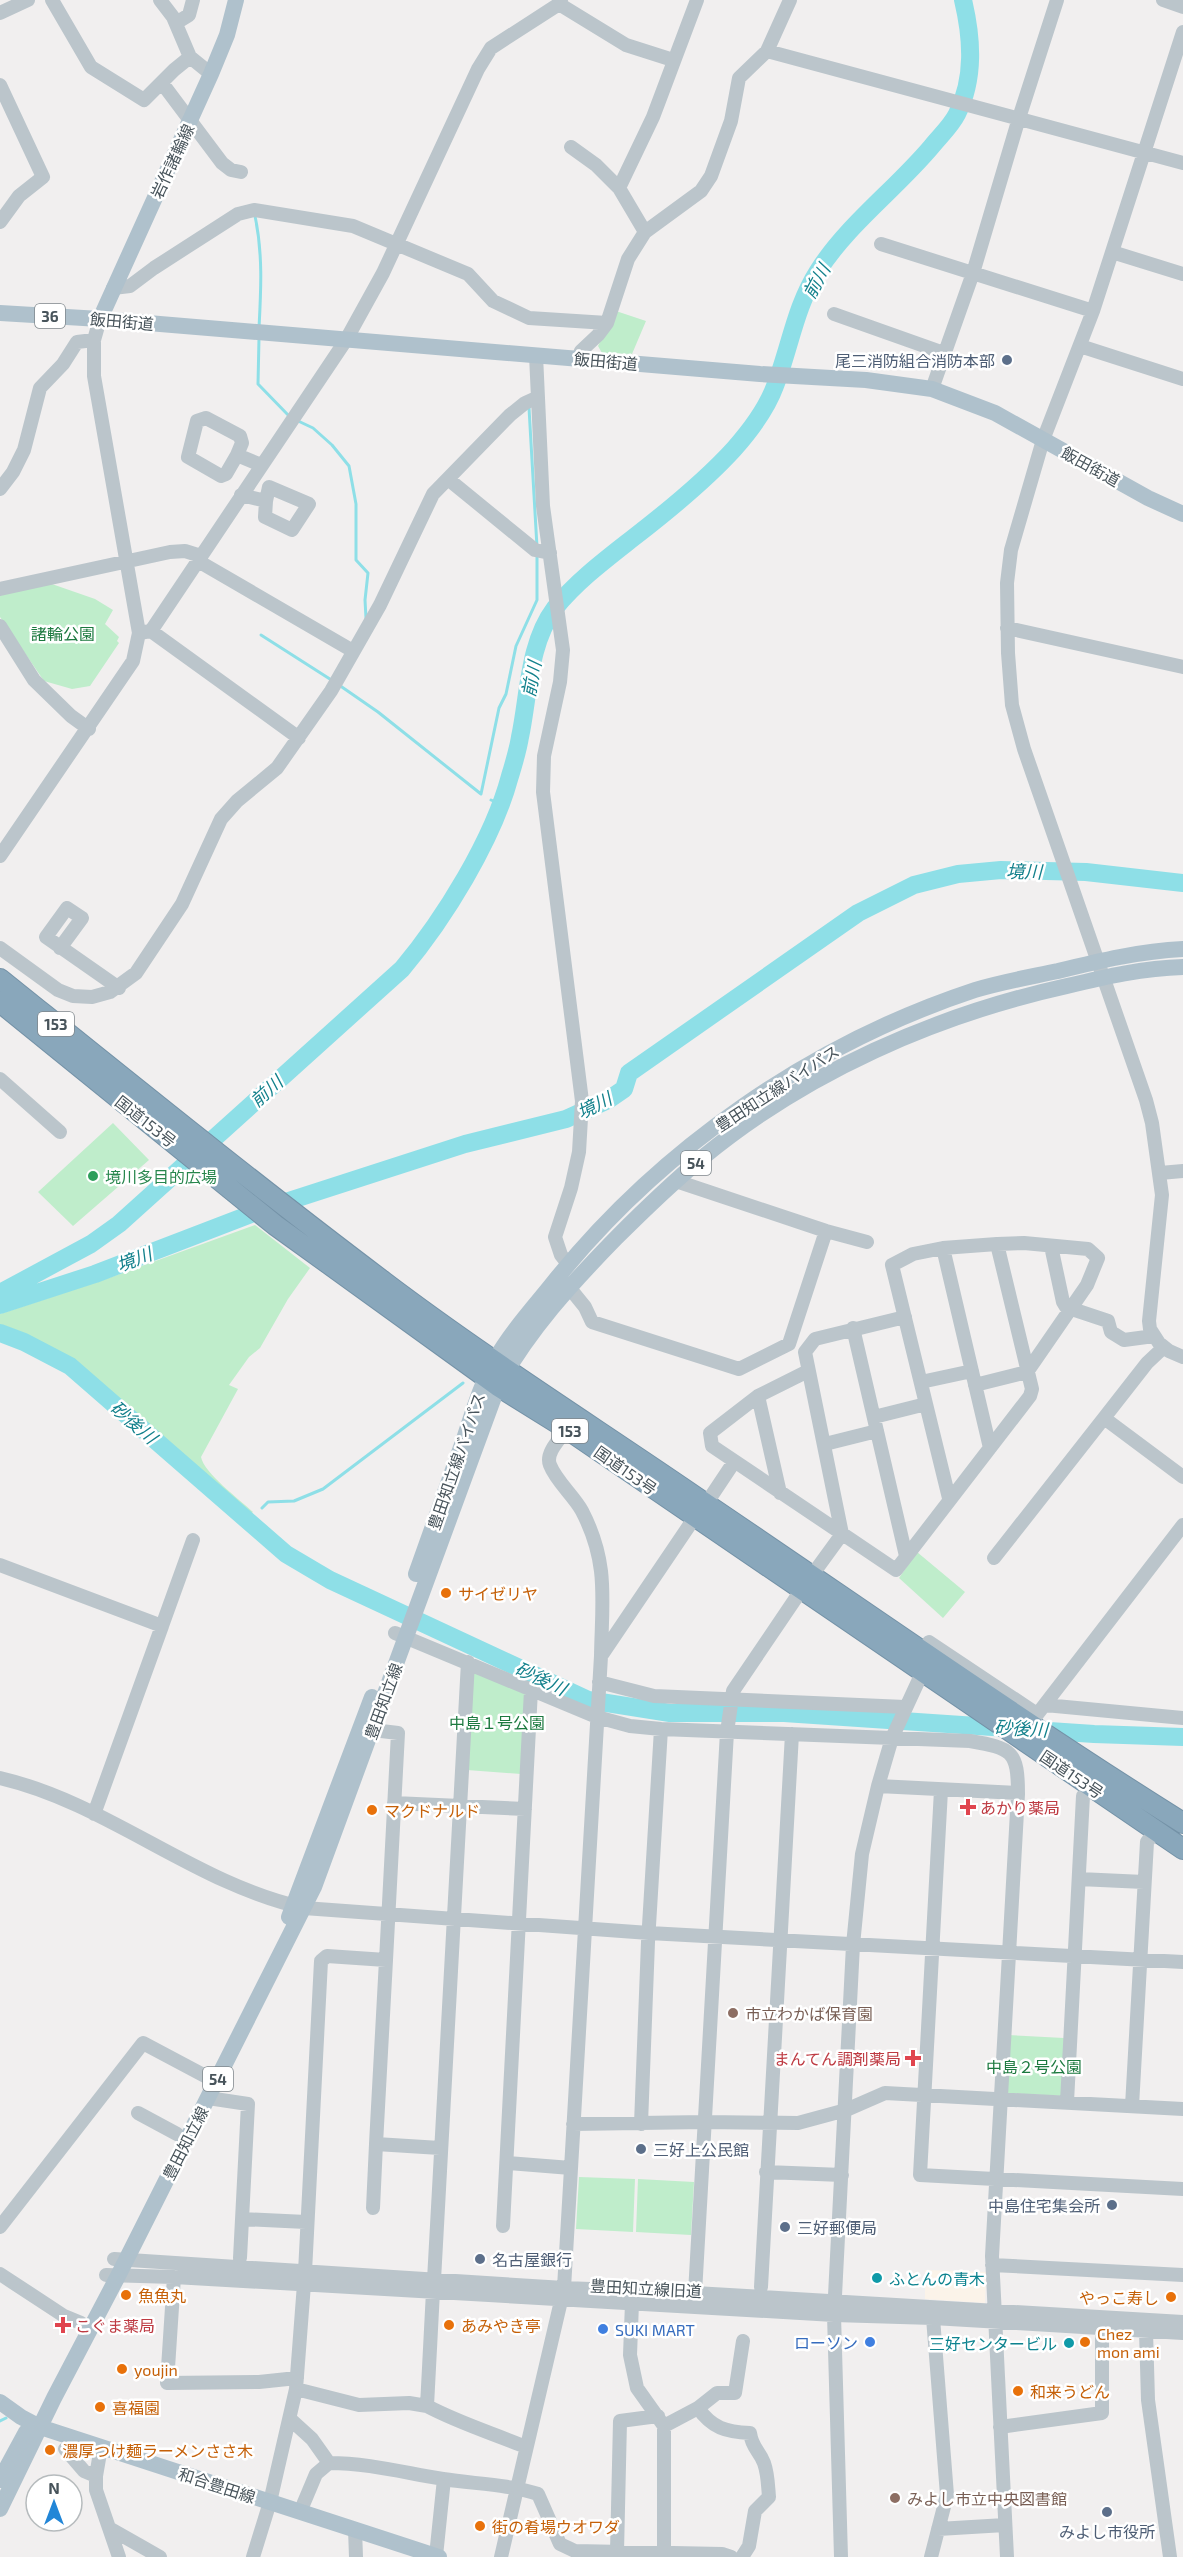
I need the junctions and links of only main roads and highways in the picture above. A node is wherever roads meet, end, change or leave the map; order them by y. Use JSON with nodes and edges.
{"nodes":[{"id":1,"x":236,"y":0,"type":"edge"},
{"id":2,"x":0,"y":313,"type":"edge"},
{"id":3,"x":100,"y":319,"type":"junction"},
{"id":4,"x":1183,"y":514,"type":"edge"},
{"id":5,"x":1183,"y":949,"type":"edge"},
{"id":6,"x":1183,"y":967,"type":"edge"},
{"id":7,"x":1099,"y":969,"type":"junction"},
{"id":8,"x":0,"y":979,"type":"edge"},
{"id":9,"x":0,"y":1002,"type":"edge"},
{"id":10,"x":496,"y":1374,"type":"junction"},
{"id":11,"x":700,"y":1510,"type":"junction"},
{"id":12,"x":806,"y":1583,"type":"junction"},
{"id":13,"x":400,"y":1635,"type":"junction"},
{"id":14,"x":1027,"y":1727,"type":"junction"},
{"id":15,"x":1183,"y":1823,"type":"edge"},
{"id":16,"x":1183,"y":1849,"type":"edge"},
{"id":17,"x":299,"y":1907,"type":"junction"},
{"id":18,"x":120,"y":2260,"type":"junction"},
{"id":19,"x":112,"y":2276,"type":"junction"},
{"id":20,"x":0,"y":2402,"type":"edge"},
{"id":21,"x":35,"y":2424,"type":"junction"},
{"id":22,"x":0,"y":2480,"type":"edge"},
{"id":23,"x":0,"y":2509,"type":"edge"},
{"id":24,"x":438,"y":2557,"type":"edge"}],
"edges":[{"from":1,"to":3,"type":"main road","name":"岩作諸輪線"},
{"from":2,"to":3,"type":"main road","name":"飯田街道","number":"36"},
{"from":3,"to":4,"type":"main road","name":"飯田街道"},
{"from":5,"to":7,"type":"main road","name":"豊田知立線バイパス","number":"54"},
{"from":6,"to":7,"type":"main road","name":"豊田知立線バイパス","number":"54"},
{"from":7,"to":10,"type":"main road","name":"豊田知立線バイパス","number":"54"},
{"from":7,"to":10,"type":"main road","name":"豊田知立線バイパス","number":"54"},
{"from":8,"to":10,"type":"highway","name":"国道153号","number":"153"},
{"from":9,"to":10,"type":"highway","name":"国道153号","number":"153"},
{"from":10,"to":11,"type":"highway","name":"国道153号","number":"153"},
{"from":10,"to":11,"type":"highway","name":"国道153号","number":"153"},
{"from":10,"to":13,"type":"main road","name":"豊田知立線バイパス","number":"54"},
{"from":11,"to":12,"type":"highway","name":"国道153号","number":"153"},
{"from":12,"to":14,"type":"highway","name":"国道153号","number":"153"},
{"from":12,"to":14,"type":"highway","name":"国道153号","number":"153"},
{"from":13,"to":17,"type":"main road","name":"豊田知立線","number":"54"},
{"from":13,"to":17,"type":"main road","name":"豊田知立線","number":"54"},
{"from":14,"to":15,"type":"highway","name":"国道153号","number":"153"},
{"from":14,"to":16,"type":"highway","name":"国道153号","number":"153"},
{"from":17,"to":18,"type":"main road","name":"豊田知立線","number":"54"},
{"from":17,"to":18,"type":"main road","name":"豊田知立線","number":"54"},
{"from":18,"to":19,"type":"main road","name":"豊田知立線","number":"54"},
{"from":19,"to":21,"type":"main road","name":"豊田知立線","number":"54"},
{"from":19,"to":21,"type":"main road","name":"豊田知立線","number":"54"},
{"from":20,"to":21,"type":"main road","name":"和合豊田線"},
{"from":21,"to":22,"type":"main road","name":"豊田知立線","number":"54"},
{"from":21,"to":23,"type":"main road","name":"豊田知立線","number":"54"},
{"from":21,"to":24,"type":"main road","name":"和合豊田線"}]}
